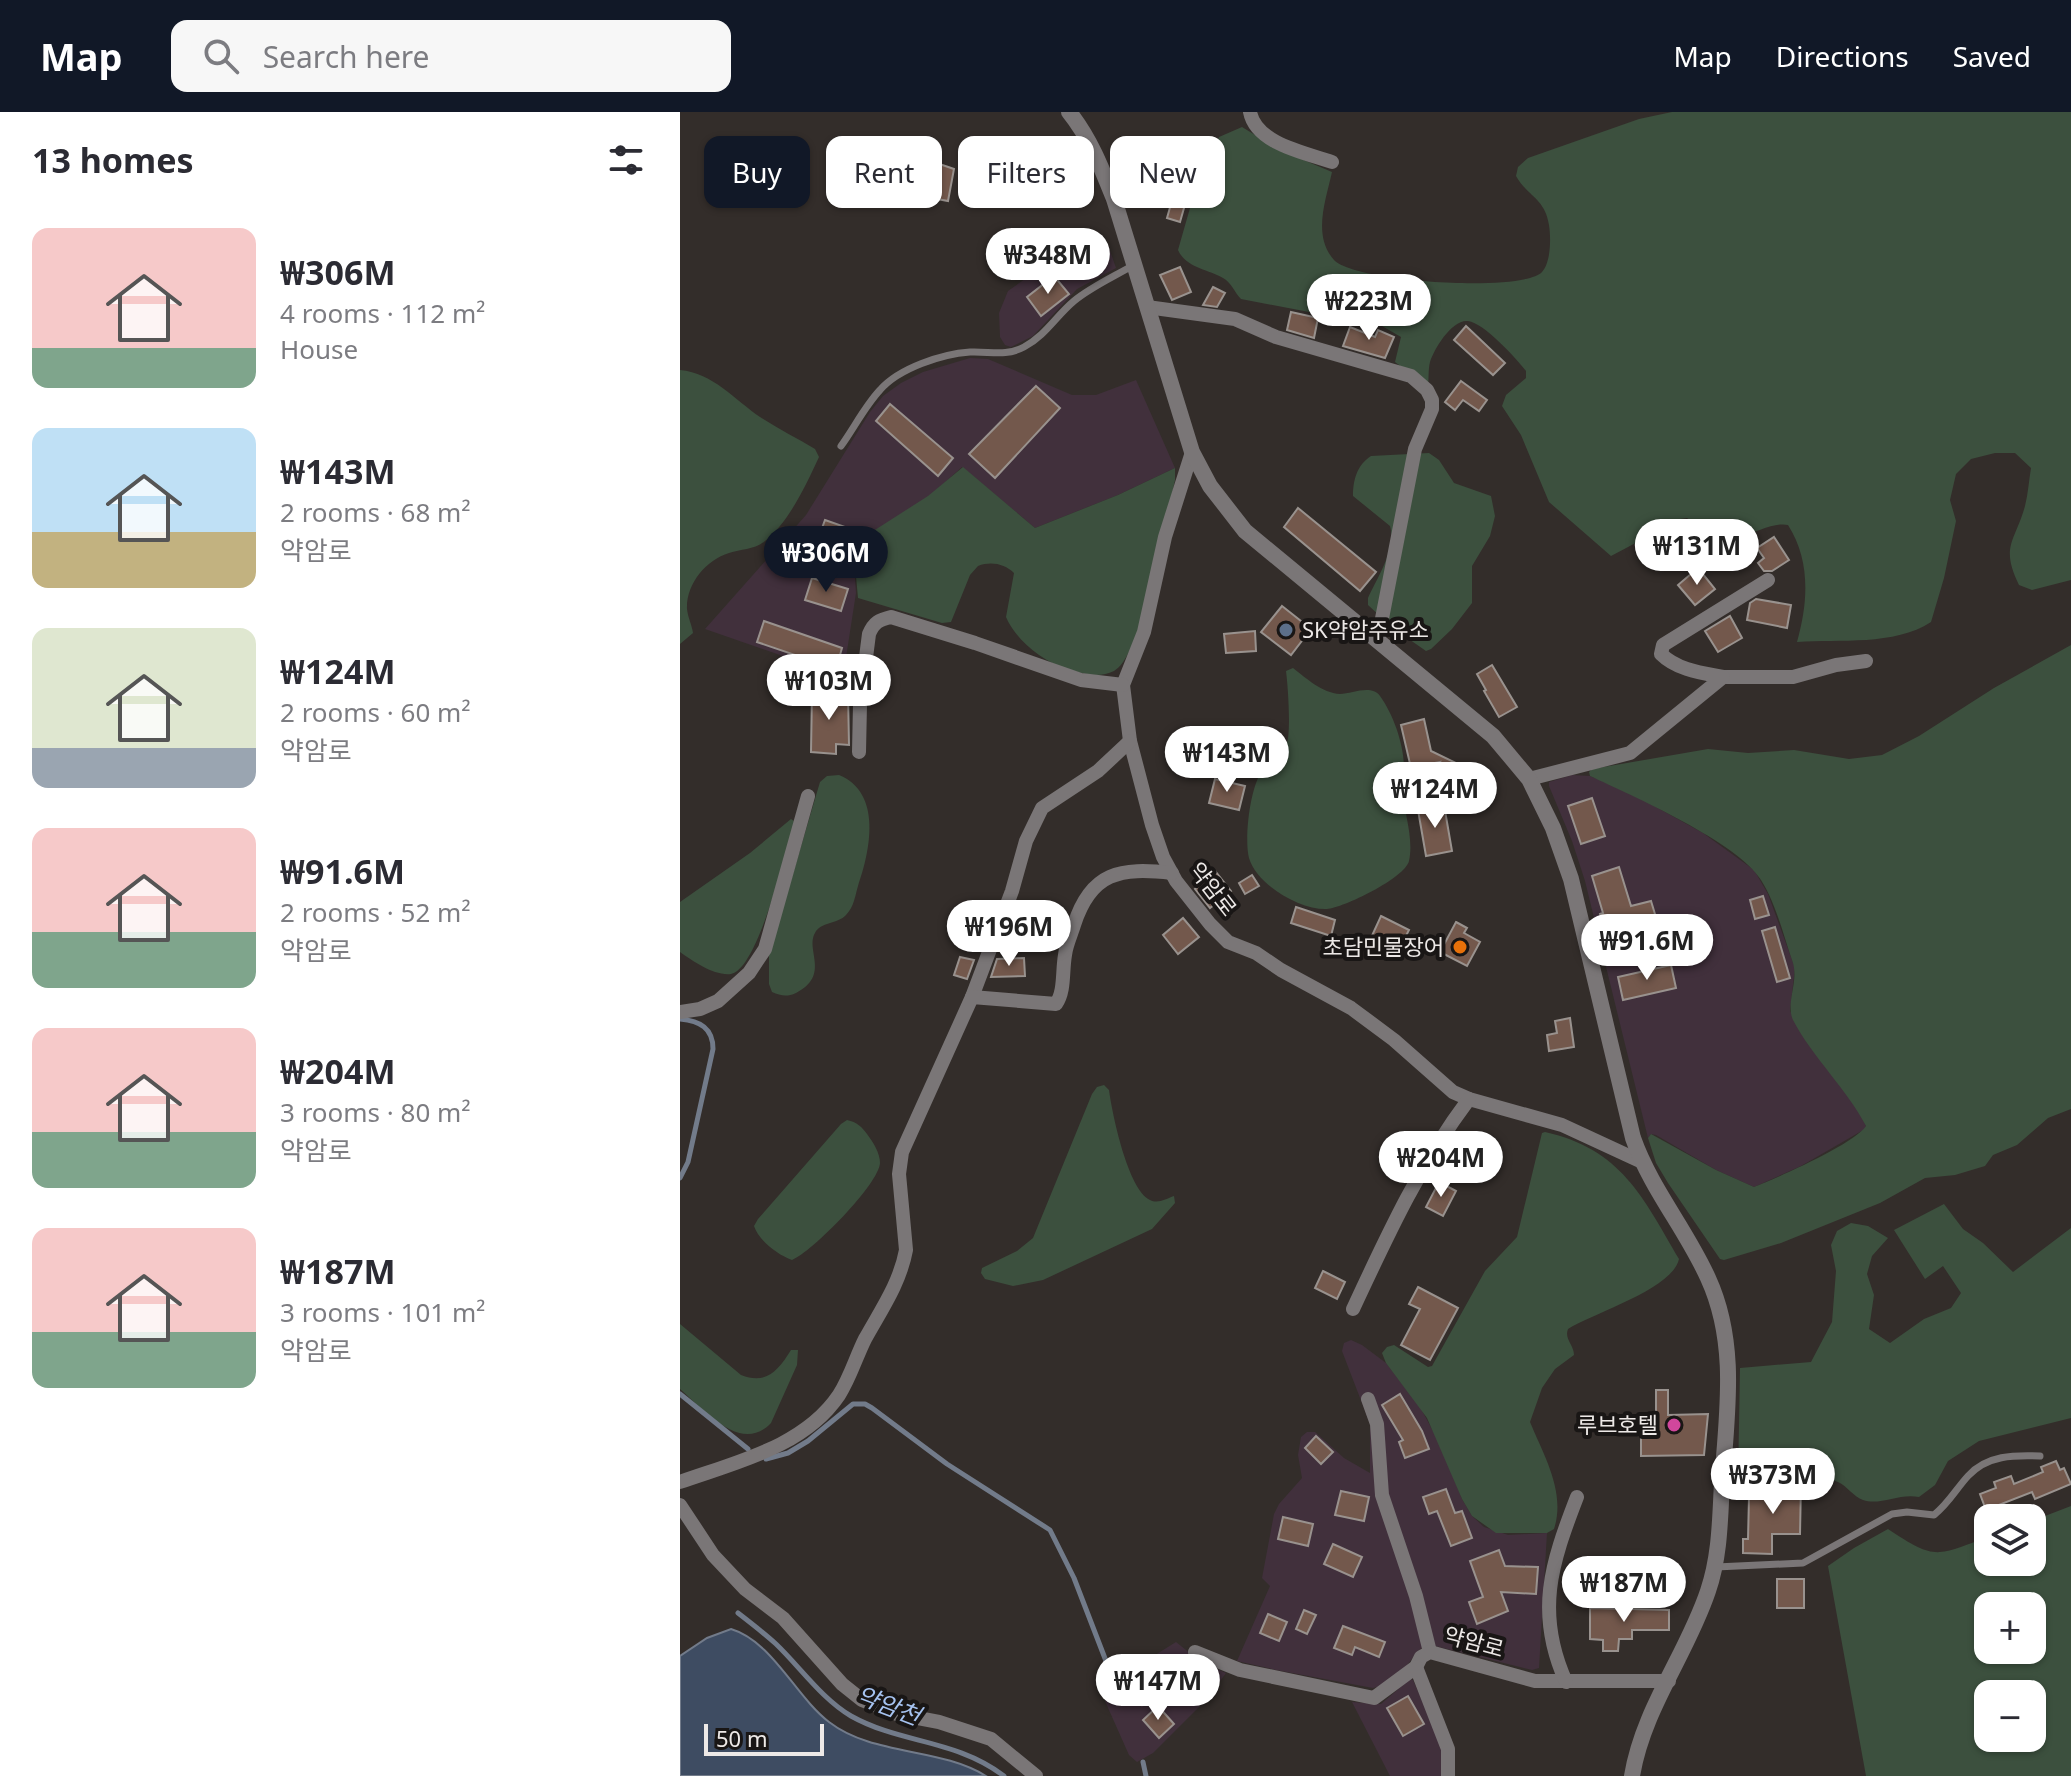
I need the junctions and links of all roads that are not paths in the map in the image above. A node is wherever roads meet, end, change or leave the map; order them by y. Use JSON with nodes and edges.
{"nodes":[{"id":1,"x":1069,"y":112,"type":"edge"},
{"id":2,"x":1250,"y":112,"type":"edge"},
{"id":3,"x":1332,"y":162,"type":"dead end"},
{"id":4,"x":1134,"y":264,"type":"junction"},
{"id":5,"x":1147,"y":307,"type":"junction"},
{"id":6,"x":841,"y":446,"type":"dead end"},
{"id":7,"x":1192,"y":452,"type":"junction"},
{"id":8,"x":1768,"y":580,"type":"dead end"},
{"id":9,"x":1378,"y":639,"type":"junction"},
{"id":10,"x":1866,"y":661,"type":"dead end"},
{"id":11,"x":1723,"y":677,"type":"junction"},
{"id":12,"x":1123,"y":685,"type":"junction"},
{"id":13,"x":1130,"y":741,"type":"junction"},
{"id":14,"x":859,"y":752,"type":"dead end"},
{"id":15,"x":1529,"y":779,"type":"junction"},
{"id":16,"x":808,"y":796,"type":"dead end"},
{"id":17,"x":1172,"y":873,"type":"junction"},
{"id":18,"x":972,"y":997,"type":"junction"},
{"id":19,"x":680,"y":1012,"type":"edge"},
{"id":20,"x":1469,"y":1099,"type":"junction"},
{"id":21,"x":1642,"y":1162,"type":"junction"},
{"id":22,"x":1353,"y":1309,"type":"dead end"},
{"id":23,"x":1368,"y":1399,"type":"dead end"},
{"id":24,"x":2040,"y":1456,"type":"dead end"},
{"id":25,"x":680,"y":1482,"type":"edge"},
{"id":26,"x":1577,"y":1497,"type":"dead end"},
{"id":27,"x":680,"y":1505,"type":"edge"},
{"id":28,"x":1716,"y":1567,"type":"junction"},
{"id":29,"x":1195,"y":1652,"type":"dead end"},
{"id":30,"x":1430,"y":1652,"type":"junction"},
{"id":31,"x":1416,"y":1667,"type":"junction"},
{"id":32,"x":1669,"y":1681,"type":"junction"},
{"id":33,"x":1566,"y":1682,"type":"junction"},
{"id":34,"x":1036,"y":1776,"type":"edge"},
{"id":35,"x":1448,"y":1776,"type":"edge"},
{"id":36,"x":1632,"y":1776,"type":"edge"}],
"edges":[{"from":1,"to":4,"type":"street"},
{"from":2,"to":3,"type":"street"},
{"from":4,"to":5,"type":"street"},
{"from":4,"to":6,"type":"lane"},
{"from":5,"to":7,"type":"street"},
{"from":5,"to":9,"type":"street"},
{"from":7,"to":9,"type":"street"},
{"from":7,"to":12,"type":"street","name":"약암로"},
{"from":8,"to":11,"type":"street"},
{"from":9,"to":15,"type":"street"},
{"from":10,"to":11,"type":"street"},
{"from":11,"to":15,"type":"street"},
{"from":12,"to":13,"type":"street","name":"약암로"},
{"from":12,"to":14,"type":"street"},
{"from":13,"to":17,"type":"street","name":"약암로"},
{"from":13,"to":18,"type":"street"},
{"from":15,"to":21,"type":"street"},
{"from":16,"to":19,"type":"street"},
{"from":17,"to":18,"type":"street"},
{"from":17,"to":20,"type":"street","name":"약암로"},
{"from":18,"to":25,"type":"street"},
{"from":20,"to":21,"type":"street","name":"약암로"},
{"from":20,"to":22,"type":"street"},
{"from":21,"to":28,"type":"street"},
{"from":23,"to":30,"type":"street"},
{"from":24,"to":28,"type":"lane"},
{"from":26,"to":33,"type":"street"},
{"from":27,"to":34,"type":"street"},
{"from":28,"to":32,"type":"street"},
{"from":29,"to":31,"type":"street","name":"약암로"},
{"from":30,"to":31,"type":"street","name":"약암로"},
{"from":30,"to":33,"type":"street","name":"약암로"},
{"from":31,"to":35,"type":"street"},
{"from":32,"to":33,"type":"street","name":"약암로"},
{"from":32,"to":36,"type":"street"}]}
